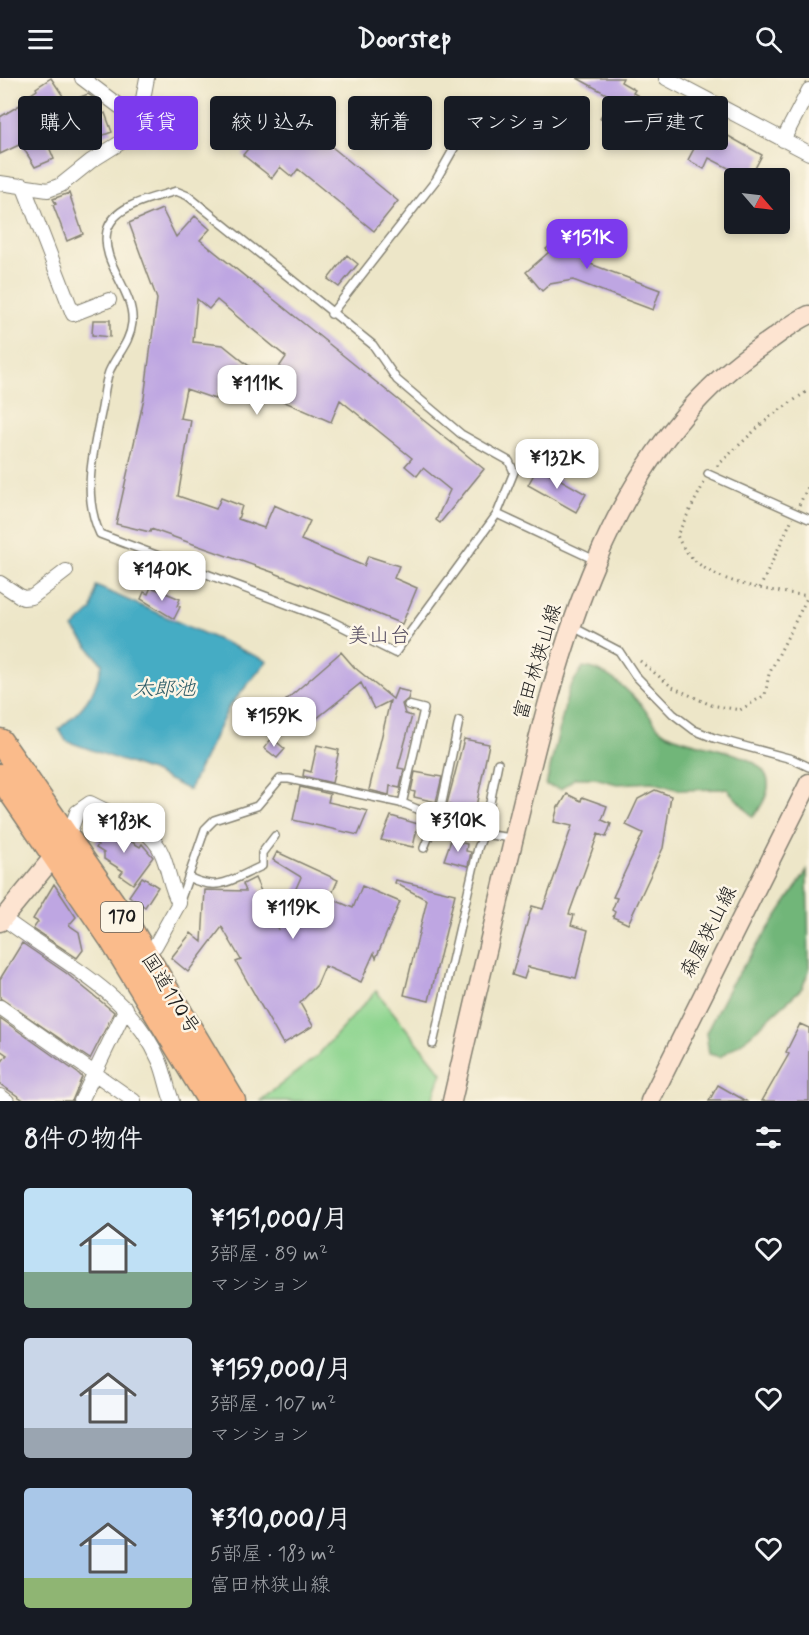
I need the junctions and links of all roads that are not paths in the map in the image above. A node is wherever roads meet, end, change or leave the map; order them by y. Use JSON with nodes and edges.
{"nodes":[{"id":1,"x":82,"y":78,"type":"edge"},
{"id":2,"x":147,"y":78,"type":"edge"},
{"id":3,"x":666,"y":78,"type":"edge"},
{"id":4,"x":685,"y":82,"type":"edge"},
{"id":5,"x":809,"y":90,"type":"edge"},
{"id":6,"x":144,"y":96,"type":"edge"},
{"id":7,"x":114,"y":102,"type":"edge"},
{"id":8,"x":783,"y":140,"type":"junction"},
{"id":9,"x":114,"y":147,"type":"edge"},
{"id":10,"x":453,"y":150,"type":"edge"},
{"id":11,"x":809,"y":153,"type":"edge"},
{"id":12,"x":0,"y":183,"type":"edge"},
{"id":13,"x":23,"y":185,"type":"junction"},
{"id":14,"x":108,"y":300,"type":"dead end"},
{"id":15,"x":332,"y":314,"type":"junction"},
{"id":16,"x":809,"y":315,"type":"edge"},
{"id":17,"x":708,"y":474,"type":"road end"},
{"id":18,"x":497,"y":514,"type":"junction"},
{"id":19,"x":809,"y":519,"type":"edge"},
{"id":20,"x":597,"y":561,"type":"junction"},
{"id":21,"x":66,"y":571,"type":"dead end"},
{"id":22,"x":0,"y":583,"type":"edge"},
{"id":23,"x":569,"y":626,"type":"junction"},
{"id":24,"x":408,"y":705,"type":"dead end"},
{"id":25,"x":459,"y":721,"type":"dead end"},
{"id":26,"x":0,"y":741,"type":"edge"},
{"id":27,"x":498,"y":763,"type":"dead end"},
{"id":28,"x":809,"y":767,"type":"edge"},
{"id":29,"x":0,"y":776,"type":"edge"},
{"id":30,"x":809,"y":783,"type":"edge"},
{"id":31,"x":402,"y":804,"type":"junction"},
{"id":32,"x":436,"y":819,"type":"junction"},
{"id":33,"x":484,"y":833,"type":"junction"},
{"id":34,"x":275,"y":836,"type":"dead end"},
{"id":35,"x":514,"y":838,"type":"junction"},
{"id":36,"x":62,"y":847,"type":"junction"},
{"id":37,"x":424,"y":848,"type":"dead end"},
{"id":38,"x":188,"y":877,"type":"junction"},
{"id":39,"x":179,"y":903,"type":"junction"},
{"id":40,"x":1,"y":918,"type":"edge"},
{"id":41,"x":144,"y":952,"type":"junction"},
{"id":42,"x":0,"y":1007,"type":"edge"},
{"id":43,"x":126,"y":1008,"type":"junction"},
{"id":44,"x":433,"y":1044,"type":"dead end"},
{"id":45,"x":94,"y":1074,"type":"junction"},
{"id":46,"x":0,"y":1096,"type":"edge"},
{"id":47,"x":7,"y":1101,"type":"edge"},
{"id":48,"x":81,"y":1101,"type":"edge"},
{"id":49,"x":134,"y":1101,"type":"edge"},
{"id":50,"x":172,"y":1101,"type":"edge"},
{"id":51,"x":210,"y":1101,"type":"edge"},
{"id":52,"x":233,"y":1101,"type":"edge"},
{"id":53,"x":452,"y":1101,"type":"edge"},
{"id":54,"x":650,"y":1101,"type":"edge"}],
"edges":[{"from":1,"to":7,"type":"street"},
{"from":2,"to":6,"type":"street"},
{"from":3,"to":4,"type":"street"},
{"from":4,"to":8,"type":"street"},
{"from":5,"to":8,"type":"street"},
{"from":8,"to":11,"type":"street"},
{"from":9,"to":13,"type":"street"},
{"from":10,"to":15,"type":"lane"},
{"from":12,"to":13,"type":"street"},
{"from":13,"to":14,"type":"street"},
{"from":15,"to":18,"type":"lane"},
{"from":15,"to":18,"type":"lane"},
{"from":16,"to":20,"type":"main road","name":"富田林狭山線"},
{"from":17,"to":19,"type":"lane"},
{"from":18,"to":20,"type":"lane"},
{"from":20,"to":23,"type":"main road","name":"富田林狭山線"},
{"from":21,"to":22,"type":"street"},
{"from":23,"to":28,"type":"lane"},
{"from":23,"to":35,"type":"main road","name":"富田林狭山線"},
{"from":24,"to":31,"type":"lane"},
{"from":25,"to":32,"type":"lane"},
{"from":26,"to":36,"type":"highway","name":"国道170号","number":"170"},
{"from":27,"to":33,"type":"lane"},
{"from":29,"to":36,"type":"highway","name":"国道170号","number":"170"},
{"from":30,"to":54,"type":"main road","name":"森屋狭山線"},
{"from":31,"to":32,"type":"lane"},
{"from":31,"to":38,"type":"lane"},
{"from":32,"to":33,"type":"lane"},
{"from":32,"to":37,"type":"lane"},
{"from":33,"to":35,"type":"lane"},
{"from":33,"to":44,"type":"lane"},
{"from":34,"to":38,"type":"lane"},
{"from":35,"to":53,"type":"main road","name":"富田林狭山線"},
{"from":36,"to":39,"type":"street"},
{"from":36,"to":40,"type":"main road"},
{"from":36,"to":41,"type":"highway","name":"国道170号","number":"170"},
{"from":36,"to":51,"type":"highway","name":"国道170号","number":"170"},
{"from":38,"to":39,"type":"lane"},
{"from":39,"to":41,"type":"street"},
{"from":40,"to":43,"type":"street"},
{"from":41,"to":52,"type":"highway","name":"国道170号","number":"170"},
{"from":42,"to":45,"type":"street"},
{"from":43,"to":45,"type":"street"},
{"from":43,"to":50,"type":"street"},
{"from":45,"to":48,"type":"street"},
{"from":45,"to":49,"type":"street"},
{"from":46,"to":47,"type":"street"}]}
